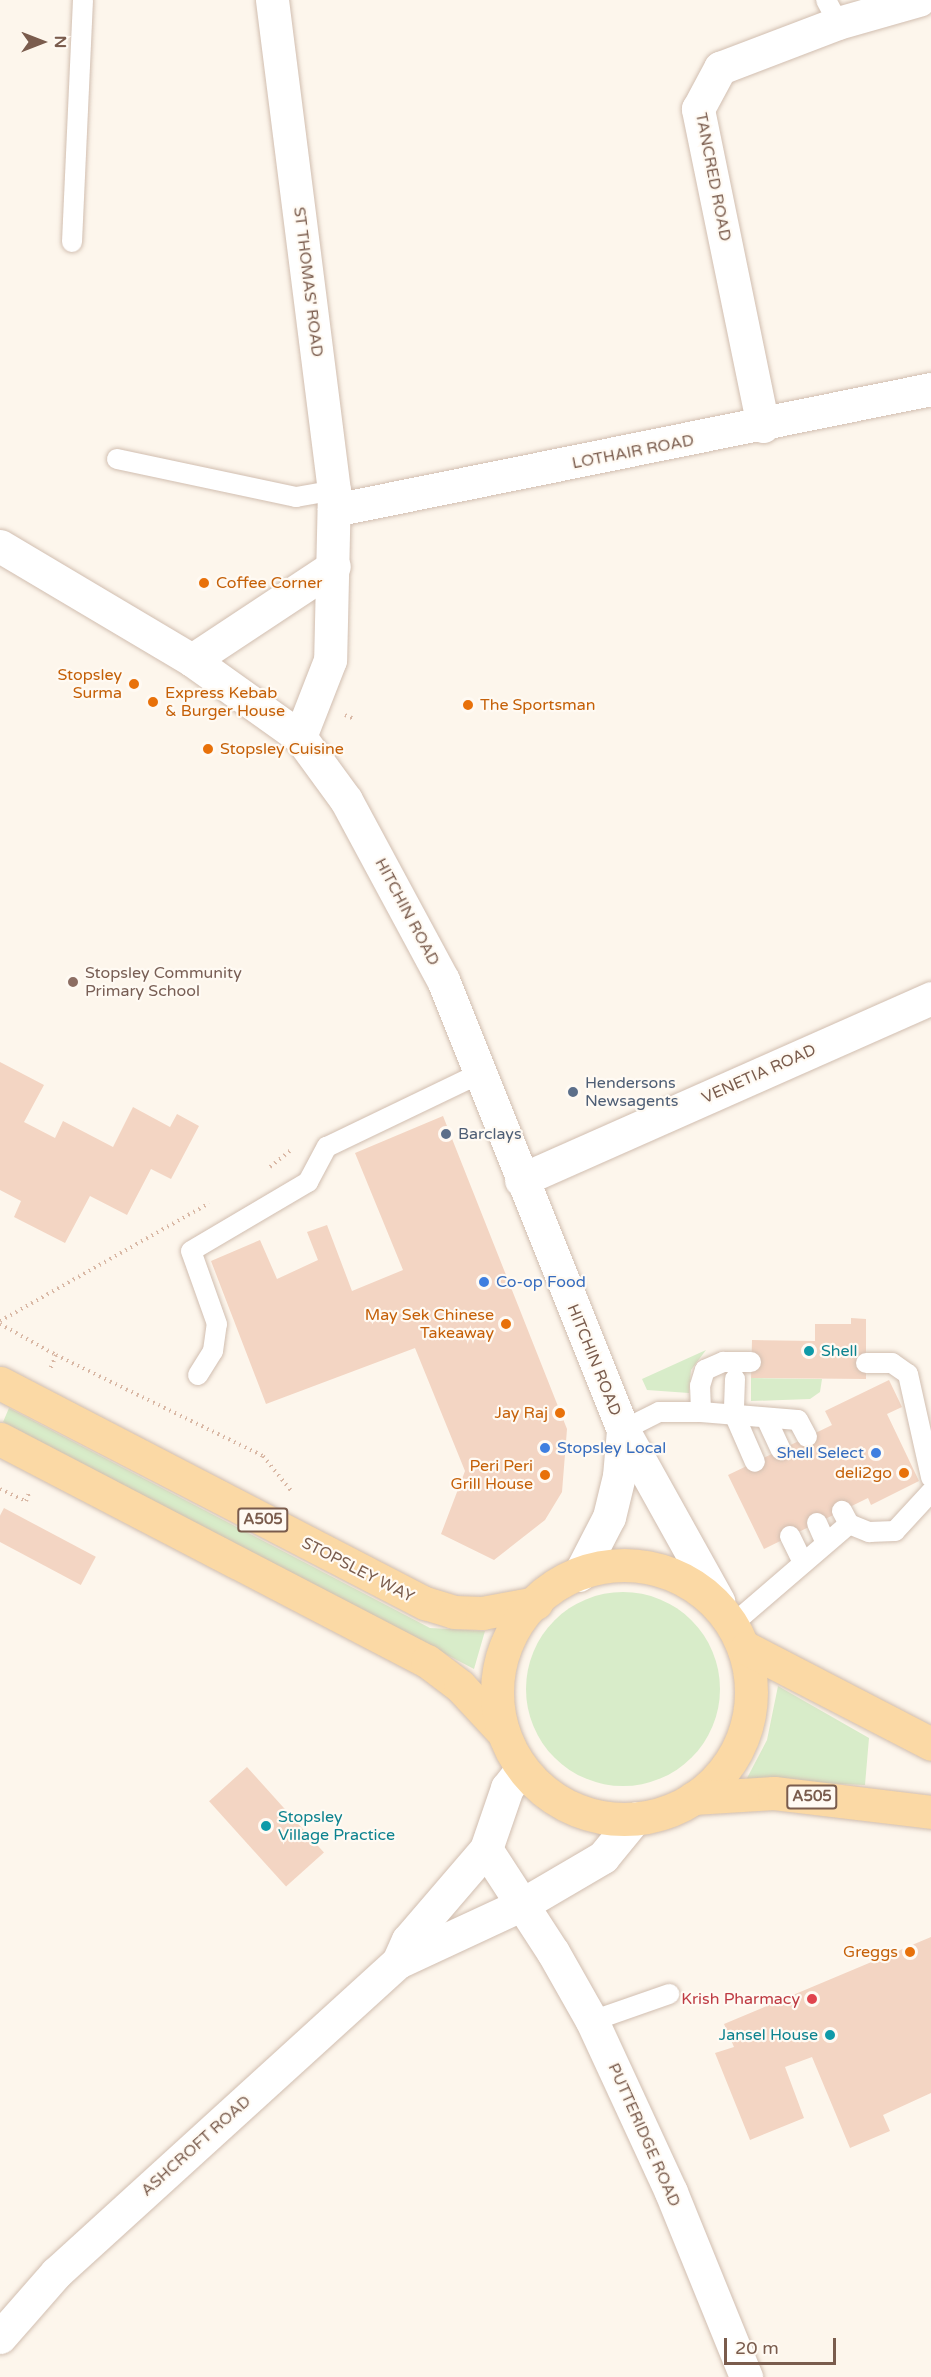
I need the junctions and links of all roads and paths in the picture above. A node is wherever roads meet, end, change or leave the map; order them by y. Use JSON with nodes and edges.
{"nodes":[{"id":1,"x":83,"y":0,"type":"edge"},
{"id":2,"x":272,"y":0,"type":"edge"},
{"id":3,"x":918,"y":0,"type":"edge"},
{"id":4,"x":832,"y":11,"type":"edge"},
{"id":5,"x":72,"y":242,"type":"dead end"},
{"id":6,"x":931,"y":389,"type":"edge"},
{"id":7,"x":763,"y":426,"type":"junction"},
{"id":8,"x":117,"y":459,"type":"dead end"},
{"id":9,"x":334,"y":500,"type":"junction"},
{"id":10,"x":0,"y":546,"type":"edge"},
{"id":11,"x":334,"y":566,"type":"junction"},
{"id":12,"x":192,"y":660,"type":"junction"},
{"id":13,"x":300,"y":737,"type":"junction"},
{"id":14,"x":931,"y":998,"type":"edge"},
{"id":15,"x":479,"y":1074,"type":"junction"},
{"id":16,"x":292,"y":1150,"type":"dead end"},
{"id":17,"x":266,"y":1171,"type":"dead end"},
{"id":18,"x":521,"y":1180,"type":"junction"},
{"id":19,"x":215,"y":1199,"type":"dead end"},
{"id":20,"x":0,"y":1322,"type":"edge"},
{"id":21,"x":57,"y":1355,"type":"junction"},
{"id":22,"x":751,"y":1362,"type":"dead end"},
{"id":23,"x":866,"y":1363,"type":"dead end"},
{"id":24,"x":50,"y":1370,"type":"dead end"},
{"id":25,"x":198,"y":1375,"type":"dead end"},
{"id":26,"x":735,"y":1379,"type":"dead end"},
{"id":27,"x":0,"y":1383,"type":"edge"},
{"id":28,"x":701,"y":1412,"type":"junction"},
{"id":29,"x":734,"y":1414,"type":"junction"},
{"id":30,"x":766,"y":1418,"type":"junction"},
{"id":31,"x":623,"y":1430,"type":"junction"},
{"id":32,"x":807,"y":1437,"type":"dead end"},
{"id":33,"x":0,"y":1439,"type":"edge"},
{"id":34,"x":781,"y":1450,"type":"dead end"},
{"id":35,"x":755,"y":1462,"type":"dead end"},
{"id":36,"x":931,"y":1477,"type":"edge"},
{"id":37,"x":0,"y":1489,"type":"edge"},
{"id":38,"x":29,"y":1492,"type":"dead end"},
{"id":39,"x":931,"y":1492,"type":"edge"},
{"id":40,"x":297,"y":1498,"type":"dead end"},
{"id":41,"x":817,"y":1523,"type":"dead end"},
{"id":42,"x":790,"y":1536,"type":"dead end"},
{"id":43,"x":826,"y":1543,"type":"junction"},
{"id":44,"x":803,"y":1563,"type":"junction"},
{"id":45,"x":579,"y":1575,"type":"junction"},
{"id":46,"x":536,"y":1603,"type":"junction"},
{"id":47,"x":732,"y":1624,"type":"junction"},
{"id":48,"x":501,"y":1730,"type":"junction"},
{"id":49,"x":931,"y":1744,"type":"edge"},
{"id":50,"x":522,"y":1769,"type":"junction"},
{"id":51,"x":693,"y":1798,"type":"junction"},
{"id":52,"x":931,"y":1812,"type":"edge"},
{"id":53,"x":635,"y":1818,"type":"junction"},
{"id":54,"x":486,"y":1848,"type":"junction"},
{"id":55,"x":523,"y":1904,"type":"junction"},
{"id":56,"x":398,"y":1962,"type":"junction"},
{"id":57,"x":669,"y":1994,"type":"dead end"},
{"id":58,"x":592,"y":2022,"type":"junction"},
{"id":59,"x":0,"y":2337,"type":"edge"},
{"id":60,"x":746,"y":2377,"type":"edge"}],
"edges":[{"from":1,"to":5,"type":"lane"},
{"from":2,"to":9,"type":"street","name":"ST THOMAS' ROAD"},
{"from":3,"to":4,"type":"street","name":"TANCRED ROAD"},
{"from":4,"to":7,"type":"street","name":"TANCRED ROAD"},
{"from":6,"to":7,"type":"street","name":"LOTHAIR ROAD"},
{"from":7,"to":9,"type":"street","name":"LOTHAIR ROAD"},
{"from":8,"to":9,"type":"lane"},
{"from":9,"to":11,"type":"street","name":"ST THOMAS' ROAD"},
{"from":10,"to":12,"type":"street","name":"HITCHIN ROAD"},
{"from":11,"to":12,"type":"street"},
{"from":11,"to":13,"type":"street","name":"ST THOMAS' ROAD"},
{"from":12,"to":13,"type":"street","name":"HITCHIN ROAD"},
{"from":13,"to":15,"type":"street","name":"HITCHIN ROAD"},
{"from":14,"to":18,"type":"street","name":"VENETIA ROAD"},
{"from":15,"to":18,"type":"street","name":"HITCHIN ROAD"},
{"from":15,"to":25,"type":"lane"},
{"from":16,"to":17,"type":"path"},
{"from":18,"to":31,"type":"street","name":"HITCHIN ROAD"},
{"from":19,"to":20,"type":"path"},
{"from":20,"to":21,"type":"path"},
{"from":21,"to":24,"type":"path"},
{"from":21,"to":40,"type":"path"},
{"from":22,"to":28,"type":"lane"},
{"from":23,"to":36,"type":"lane"},
{"from":26,"to":29,"type":"lane"},
{"from":27,"to":46,"type":"main road","name":"STOPSLEY WAY","number":"A505"},
{"from":28,"to":29,"type":"lane"},
{"from":28,"to":31,"type":"lane"},
{"from":29,"to":30,"type":"lane"},
{"from":29,"to":35,"type":"lane"},
{"from":30,"to":32,"type":"lane"},
{"from":30,"to":34,"type":"lane"},
{"from":31,"to":45,"type":"street","name":"HITCHIN ROAD"},
{"from":31,"to":47,"type":"street","name":"HITCHIN ROAD"},
{"from":33,"to":48,"type":"main road","number":"A505"},
{"from":37,"to":38,"type":"path"},
{"from":39,"to":43,"type":"lane"},
{"from":41,"to":43,"type":"lane"},
{"from":42,"to":44,"type":"lane"},
{"from":43,"to":44,"type":"lane"},
{"from":44,"to":47,"type":"lane"},
{"from":45,"to":46,"type":"main road","number":"A505"},
{"from":45,"to":47,"type":"main road","number":"A505"},
{"from":46,"to":48,"type":"main road","number":"A505"},
{"from":47,"to":49,"type":"main road","number":"A505"},
{"from":47,"to":51,"type":"main road","number":"A505"},
{"from":48,"to":50,"type":"main road","number":"A505"},
{"from":50,"to":53,"type":"main road","number":"A505"},
{"from":50,"to":54,"type":"street","name":"ASHCROFT ROAD"},
{"from":51,"to":52,"type":"main road","number":"A505"},
{"from":51,"to":53,"type":"main road","number":"A505"},
{"from":53,"to":55,"type":"street","name":"ASHCROFT ROAD"},
{"from":54,"to":55,"type":"street","name":"PUTTERIDGE ROAD"},
{"from":54,"to":56,"type":"street","name":"ASHCROFT ROAD"},
{"from":55,"to":56,"type":"street","name":"ASHCROFT ROAD"},
{"from":55,"to":58,"type":"street","name":"PUTTERIDGE ROAD"},
{"from":56,"to":59,"type":"street","name":"ASHCROFT ROAD"},
{"from":57,"to":58,"type":"lane"},
{"from":58,"to":60,"type":"street","name":"PUTTERIDGE ROAD"}]}
